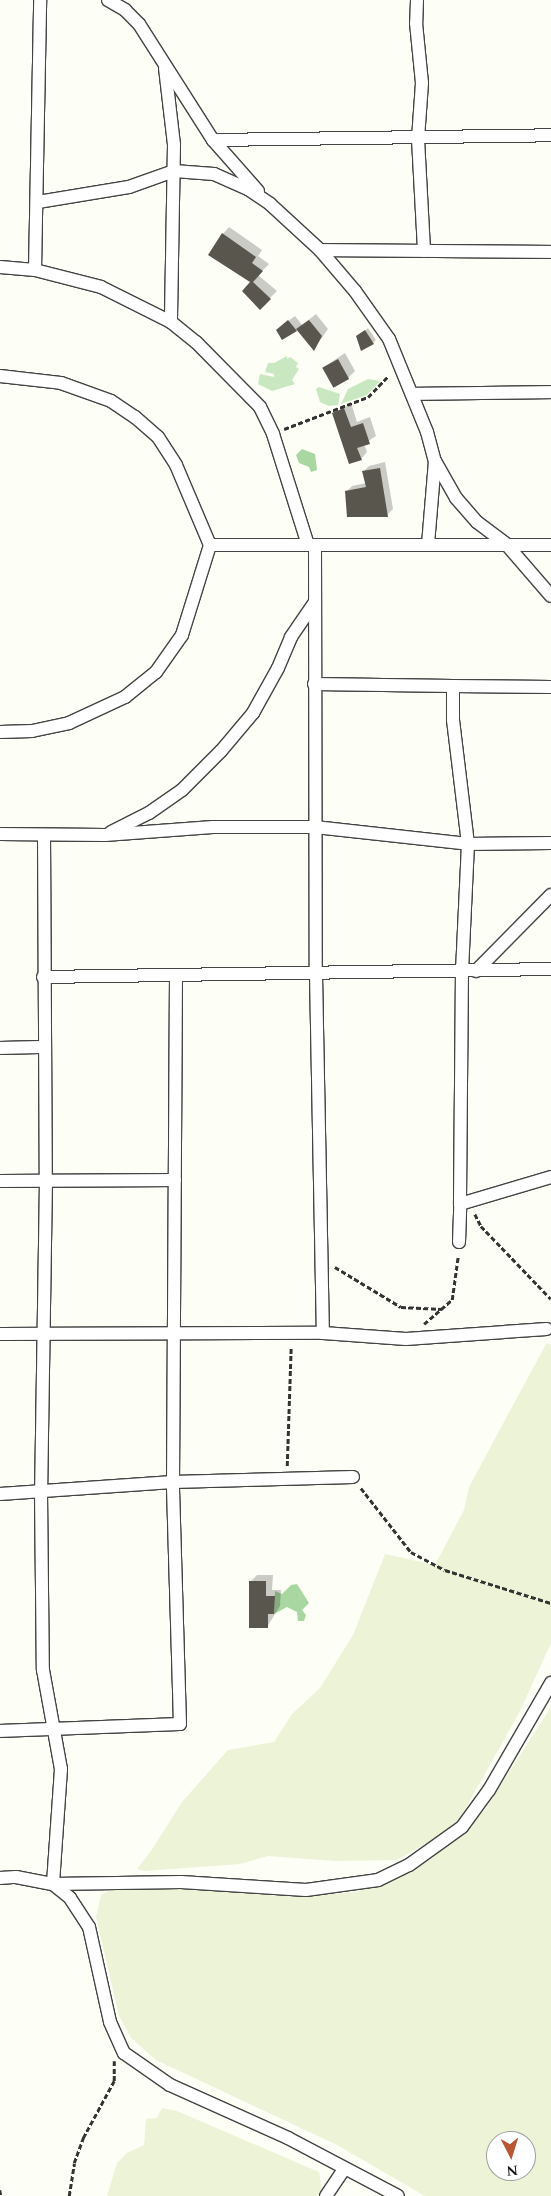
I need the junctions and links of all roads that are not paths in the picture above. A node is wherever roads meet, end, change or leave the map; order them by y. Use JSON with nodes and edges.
{"nodes":[{"id":1,"x":40,"y":0,"type":"edge"},
{"id":2,"x":108,"y":0,"type":"edge"},
{"id":3,"x":417,"y":0,"type":"edge"},
{"id":4,"x":164,"y":62,"type":"junction"},
{"id":5,"x":551,"y":134,"type":"edge"},
{"id":6,"x":418,"y":139,"type":"junction"},
{"id":7,"x":213,"y":140,"type":"junction"},
{"id":8,"x":174,"y":171,"type":"junction"},
{"id":9,"x":38,"y":202,"type":"junction"},
{"id":10,"x":270,"y":204,"type":"junction"},
{"id":11,"x":320,"y":250,"type":"junction"},
{"id":12,"x":424,"y":251,"type":"junction"},
{"id":13,"x":551,"y":252,"type":"edge"},
{"id":14,"x":0,"y":267,"type":"edge"},
{"id":15,"x":34,"y":270,"type":"junction"},
{"id":16,"x":170,"y":322,"type":"junction"},
{"id":17,"x":0,"y":376,"type":"edge"},
{"id":18,"x":551,"y":392,"type":"edge"},
{"id":19,"x":412,"y":394,"type":"junction"},
{"id":20,"x":435,"y":461,"type":"junction"},
{"id":21,"x":311,"y":545,"type":"junction"},
{"id":22,"x":428,"y":545,"type":"junction"},
{"id":23,"x":507,"y":545,"type":"junction"},
{"id":24,"x":551,"y":545,"type":"edge"},
{"id":25,"x":210,"y":546,"type":"junction"},
{"id":26,"x":551,"y":596,"type":"edge"},
{"id":27,"x":315,"y":602,"type":"junction"},
{"id":28,"x":314,"y":684,"type":"junction"},
{"id":29,"x":453,"y":686,"type":"junction"},
{"id":30,"x":551,"y":687,"type":"edge"},
{"id":31,"x":0,"y":732,"type":"edge"},
{"id":32,"x":315,"y":827,"type":"junction"},
{"id":33,"x":0,"y":834,"type":"edge"},
{"id":34,"x":44,"y":835,"type":"junction"},
{"id":35,"x":105,"y":835,"type":"junction"},
{"id":36,"x":551,"y":843,"type":"edge"},
{"id":37,"x":468,"y":844,"type":"junction"},
{"id":38,"x":551,"y":895,"type":"edge"},
{"id":39,"x":551,"y":969,"type":"edge"},
{"id":40,"x":462,"y":970,"type":"junction"},
{"id":41,"x":476,"y":971,"type":"junction"},
{"id":42,"x":316,"y":974,"type":"junction"},
{"id":43,"x":43,"y":977,"type":"junction"},
{"id":44,"x":176,"y":977,"type":"junction"},
{"id":45,"x":44,"y":1046,"type":"junction"},
{"id":46,"x":0,"y":1048,"type":"edge"},
{"id":47,"x":551,"y":1178,"type":"edge"},
{"id":48,"x":46,"y":1180,"type":"junction"},
{"id":49,"x":175,"y":1180,"type":"junction"},
{"id":50,"x":0,"y":1181,"type":"edge"},
{"id":51,"x":466,"y":1202,"type":"junction"},
{"id":52,"x":459,"y":1242,"type":"road end"},
{"id":53,"x":547,"y":1330,"type":"dead end"},
{"id":54,"x":323,"y":1333,"type":"junction"},
{"id":55,"x":0,"y":1334,"type":"edge"},
{"id":56,"x":42,"y":1335,"type":"junction"},
{"id":57,"x":173,"y":1335,"type":"junction"},
{"id":58,"x":353,"y":1477,"type":"road end"},
{"id":59,"x":173,"y":1482,"type":"junction"},
{"id":60,"x":41,"y":1493,"type":"junction"},
{"id":61,"x":0,"y":1494,"type":"edge"},
{"id":62,"x":551,"y":1683,"type":"edge"},
{"id":63,"x":54,"y":1727,"type":"junction"},
{"id":64,"x":0,"y":1731,"type":"edge"},
{"id":65,"x":0,"y":1878,"type":"edge"},
{"id":66,"x":54,"y":1884,"type":"junction"},
{"id":67,"x":344,"y":2169,"type":"junction"},
{"id":68,"x":326,"y":2196,"type":"edge"},
{"id":69,"x":398,"y":2196,"type":"edge"}],
"edges":[{"from":1,"to":9,"type":"street"},
{"from":2,"to":4,"type":"street"},
{"from":3,"to":6,"type":"street"},
{"from":4,"to":7,"type":"street"},
{"from":4,"to":8,"type":"street"},
{"from":5,"to":6,"type":"street"},
{"from":6,"to":7,"type":"street"},
{"from":6,"to":12,"type":"street"},
{"from":7,"to":10,"type":"street"},
{"from":8,"to":9,"type":"street"},
{"from":8,"to":10,"type":"street"},
{"from":8,"to":16,"type":"street"},
{"from":9,"to":15,"type":"street"},
{"from":10,"to":11,"type":"street"},
{"from":11,"to":12,"type":"street"},
{"from":11,"to":19,"type":"street"},
{"from":12,"to":13,"type":"street"},
{"from":14,"to":15,"type":"street"},
{"from":15,"to":16,"type":"street"},
{"from":16,"to":21,"type":"street"},
{"from":17,"to":25,"type":"street"},
{"from":18,"to":19,"type":"street"},
{"from":19,"to":20,"type":"street"},
{"from":20,"to":22,"type":"street"},
{"from":20,"to":23,"type":"street"},
{"from":21,"to":22,"type":"street"},
{"from":21,"to":25,"type":"street"},
{"from":21,"to":27,"type":"street"},
{"from":22,"to":23,"type":"street"},
{"from":23,"to":24,"type":"street"},
{"from":23,"to":26,"type":"street"},
{"from":25,"to":31,"type":"street"},
{"from":27,"to":28,"type":"street"},
{"from":27,"to":35,"type":"street"},
{"from":28,"to":29,"type":"street"},
{"from":28,"to":32,"type":"street"},
{"from":29,"to":30,"type":"street"},
{"from":29,"to":37,"type":"street"},
{"from":32,"to":35,"type":"street"},
{"from":32,"to":37,"type":"street"},
{"from":32,"to":42,"type":"street"},
{"from":33,"to":34,"type":"street"},
{"from":34,"to":35,"type":"street"},
{"from":34,"to":43,"type":"street"},
{"from":36,"to":37,"type":"street"},
{"from":37,"to":40,"type":"street"},
{"from":38,"to":41,"type":"street"},
{"from":39,"to":41,"type":"street"},
{"from":40,"to":41,"type":"street"},
{"from":40,"to":42,"type":"street"},
{"from":40,"to":51,"type":"street"},
{"from":42,"to":44,"type":"street"},
{"from":42,"to":54,"type":"street"},
{"from":43,"to":44,"type":"street"},
{"from":43,"to":45,"type":"street"},
{"from":44,"to":49,"type":"street"},
{"from":45,"to":46,"type":"street"},
{"from":45,"to":48,"type":"street"},
{"from":47,"to":51,"type":"street"},
{"from":48,"to":49,"type":"street"},
{"from":48,"to":50,"type":"street"},
{"from":48,"to":56,"type":"street"},
{"from":49,"to":57,"type":"street"},
{"from":51,"to":52,"type":"street"},
{"from":53,"to":54,"type":"street"},
{"from":54,"to":57,"type":"street"},
{"from":55,"to":56,"type":"street"},
{"from":56,"to":57,"type":"street"},
{"from":56,"to":60,"type":"street"},
{"from":57,"to":59,"type":"street"},
{"from":58,"to":59,"type":"street"},
{"from":59,"to":60,"type":"street"},
{"from":59,"to":63,"type":"street"},
{"from":60,"to":61,"type":"street"},
{"from":60,"to":63,"type":"street"},
{"from":62,"to":66,"type":"street"},
{"from":63,"to":64,"type":"street"},
{"from":63,"to":66,"type":"street"},
{"from":65,"to":66,"type":"street"},
{"from":66,"to":67,"type":"street"},
{"from":67,"to":68,"type":"street"},
{"from":67,"to":69,"type":"street"}]}
